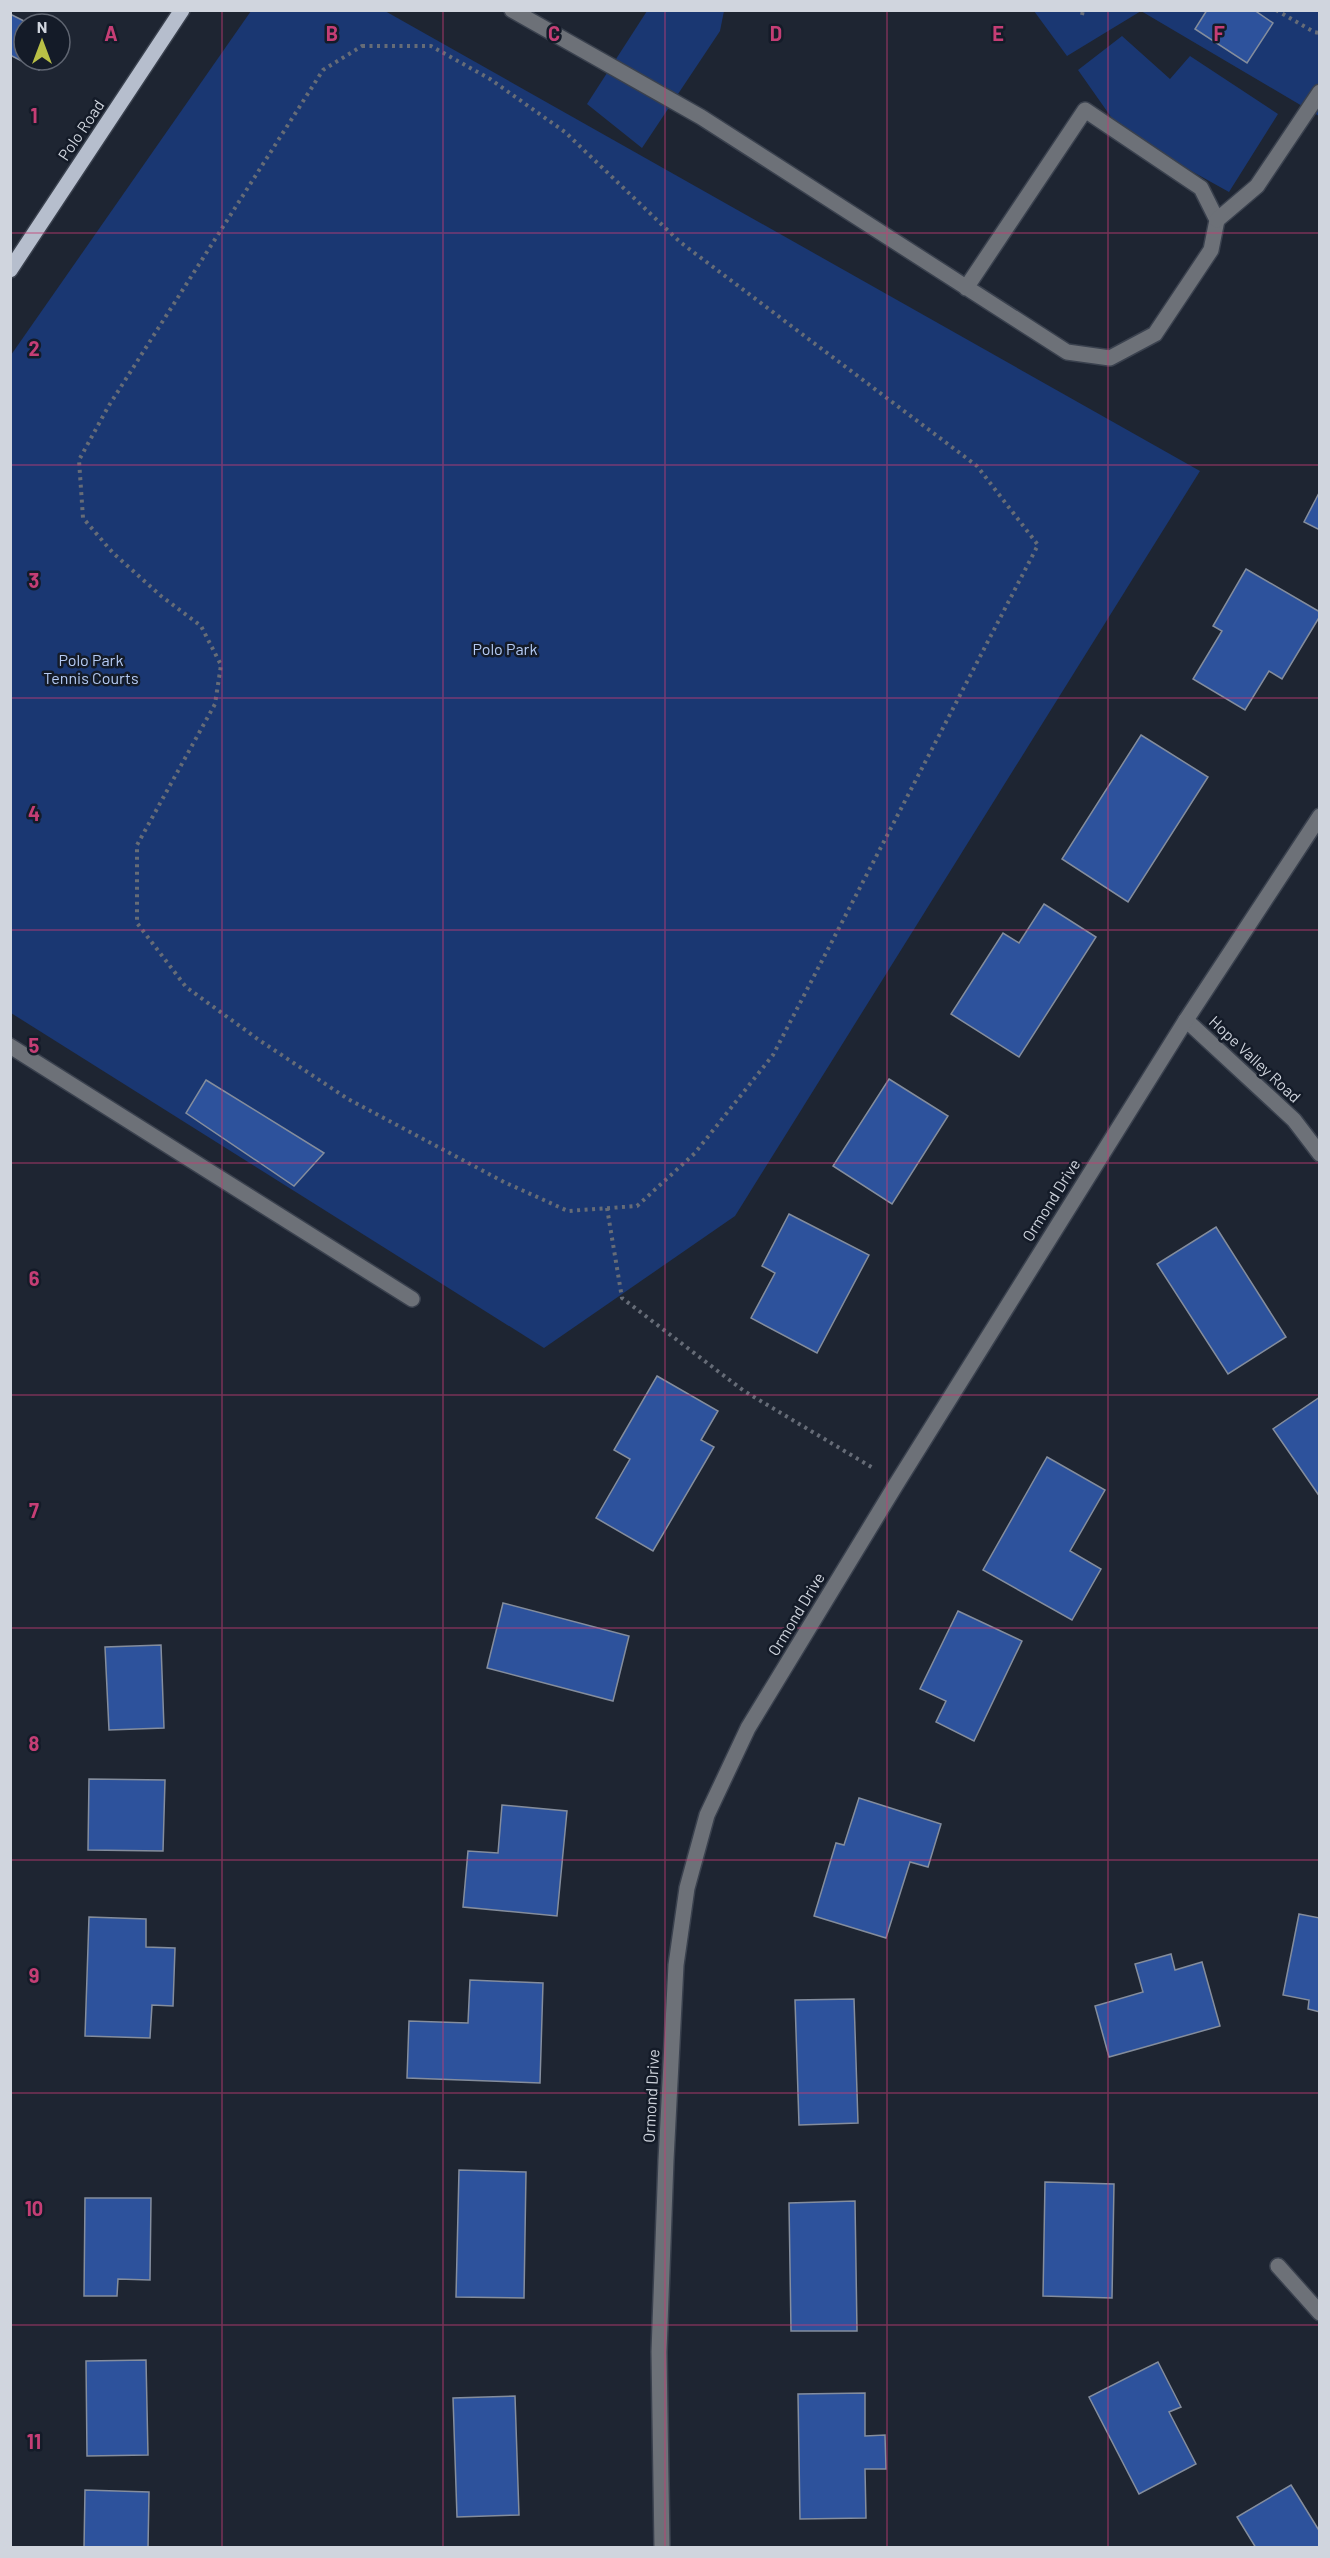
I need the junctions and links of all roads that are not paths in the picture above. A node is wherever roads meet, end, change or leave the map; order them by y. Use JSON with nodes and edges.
{"nodes":[{"id":1,"x":182,"y":10,"type":"edge"},
{"id":2,"x":512,"y":10,"type":"edge"},
{"id":3,"x":1320,"y":92,"type":"edge"},
{"id":4,"x":1217,"y":220,"type":"junction"},
{"id":5,"x":10,"y":270,"type":"edge"},
{"id":6,"x":966,"y":288,"type":"junction"},
{"id":7,"x":1320,"y":816,"type":"edge"},
{"id":8,"x":1186,"y":1020,"type":"junction"},
{"id":9,"x":10,"y":1046,"type":"edge"},
{"id":10,"x":1320,"y":1154,"type":"edge"},
{"id":11,"x":412,"y":1299,"type":"dead end"},
{"id":12,"x":1278,"y":2266,"type":"dead end"},
{"id":13,"x":1320,"y":2313,"type":"edge"},
{"id":14,"x":662,"y":2547,"type":"edge"}],
"edges":[{"from":1,"to":5,"type":"main road","name":"Polo Road"},
{"from":2,"to":6,"type":"street"},
{"from":3,"to":4,"type":"street"},
{"from":4,"to":6,"type":"street"},
{"from":4,"to":6,"type":"street"},
{"from":7,"to":8,"type":"street","name":"Ormond Drive"},
{"from":8,"to":10,"type":"street","name":"Hope Valley Road"},
{"from":8,"to":14,"type":"street","name":"Ormond Drive"},
{"from":9,"to":11,"type":"street"},
{"from":12,"to":13,"type":"street"}]}
